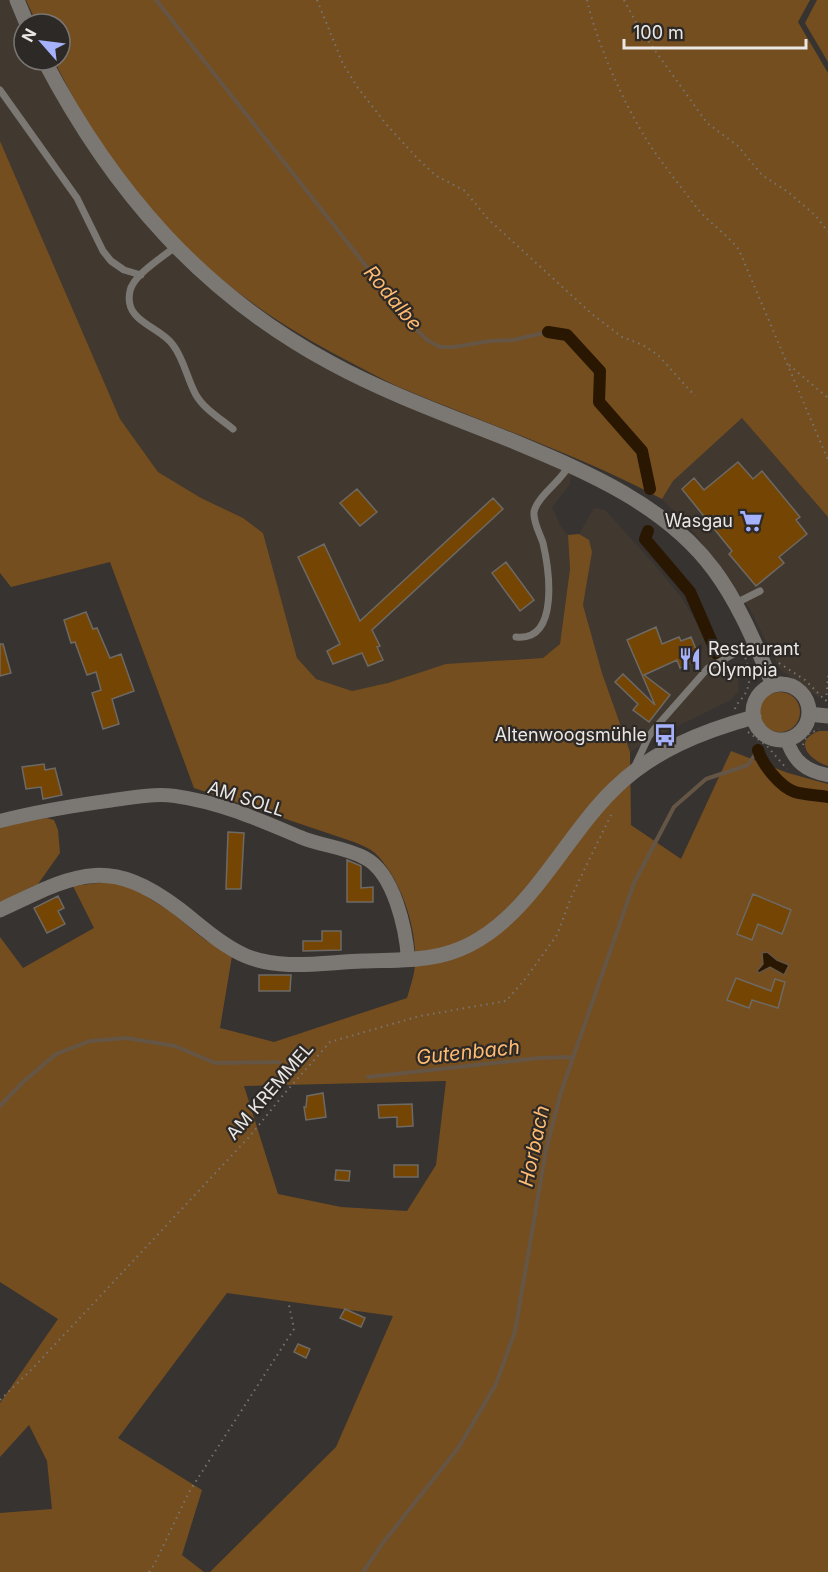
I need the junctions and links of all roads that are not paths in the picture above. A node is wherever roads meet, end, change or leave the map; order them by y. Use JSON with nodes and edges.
{"nodes":[{"id":1,"x":51,"y":72,"type":"edge"},
{"id":2,"x":0,"y":90,"type":"edge"},
{"id":3,"x":175,"y":247,"type":"junction"},
{"id":4,"x":141,"y":274,"type":"junction"},
{"id":5,"x":233,"y":429,"type":"dead end"},
{"id":6,"x":569,"y":465,"type":"junction"},
{"id":7,"x":760,"y":591,"type":"dead end"},
{"id":8,"x":736,"y":603,"type":"junction"},
{"id":9,"x":516,"y":637,"type":"dead end"},
{"id":10,"x":748,"y":646,"type":"junction"},
{"id":11,"x":773,"y":685,"type":"junction"},
{"id":12,"x":826,"y":711,"type":"edge"},
{"id":13,"x":809,"y":714,"type":"junction"},
{"id":14,"x":746,"y":719,"type":"junction"},
{"id":15,"x":787,"y":740,"type":"junction"},
{"id":16,"x":632,"y":773,"type":"junction"},
{"id":17,"x":828,"y":775,"type":"edge"},
{"id":18,"x":0,"y":820,"type":"edge"},
{"id":19,"x":0,"y":910,"type":"edge"},
{"id":20,"x":408,"y":959,"type":"junction"}],
"edges":[{"from":1,"to":3,"type":"main road"},
{"from":2,"to":4,"type":"lane"},
{"from":3,"to":4,"type":"lane"},
{"from":3,"to":6,"type":"main road"},
{"from":4,"to":5,"type":"lane"},
{"from":6,"to":8,"type":"main road"},
{"from":6,"to":9,"type":"lane"},
{"from":7,"to":8,"type":"lane"},
{"from":8,"to":10,"type":"main road"},
{"from":10,"to":11,"type":"main road"},
{"from":10,"to":16,"type":"lane"},
{"from":11,"to":13,"type":"main road"},
{"from":11,"to":14,"type":"main road"},
{"from":12,"to":13,"type":"main road"},
{"from":13,"to":15,"type":"main road"},
{"from":14,"to":15,"type":"main road"},
{"from":14,"to":16,"type":"main road"},
{"from":15,"to":17,"type":"street"},
{"from":16,"to":20,"type":"main road"},
{"from":18,"to":20,"type":"street","name":"AM SOLL"},
{"from":19,"to":20,"type":"main road"}]}
